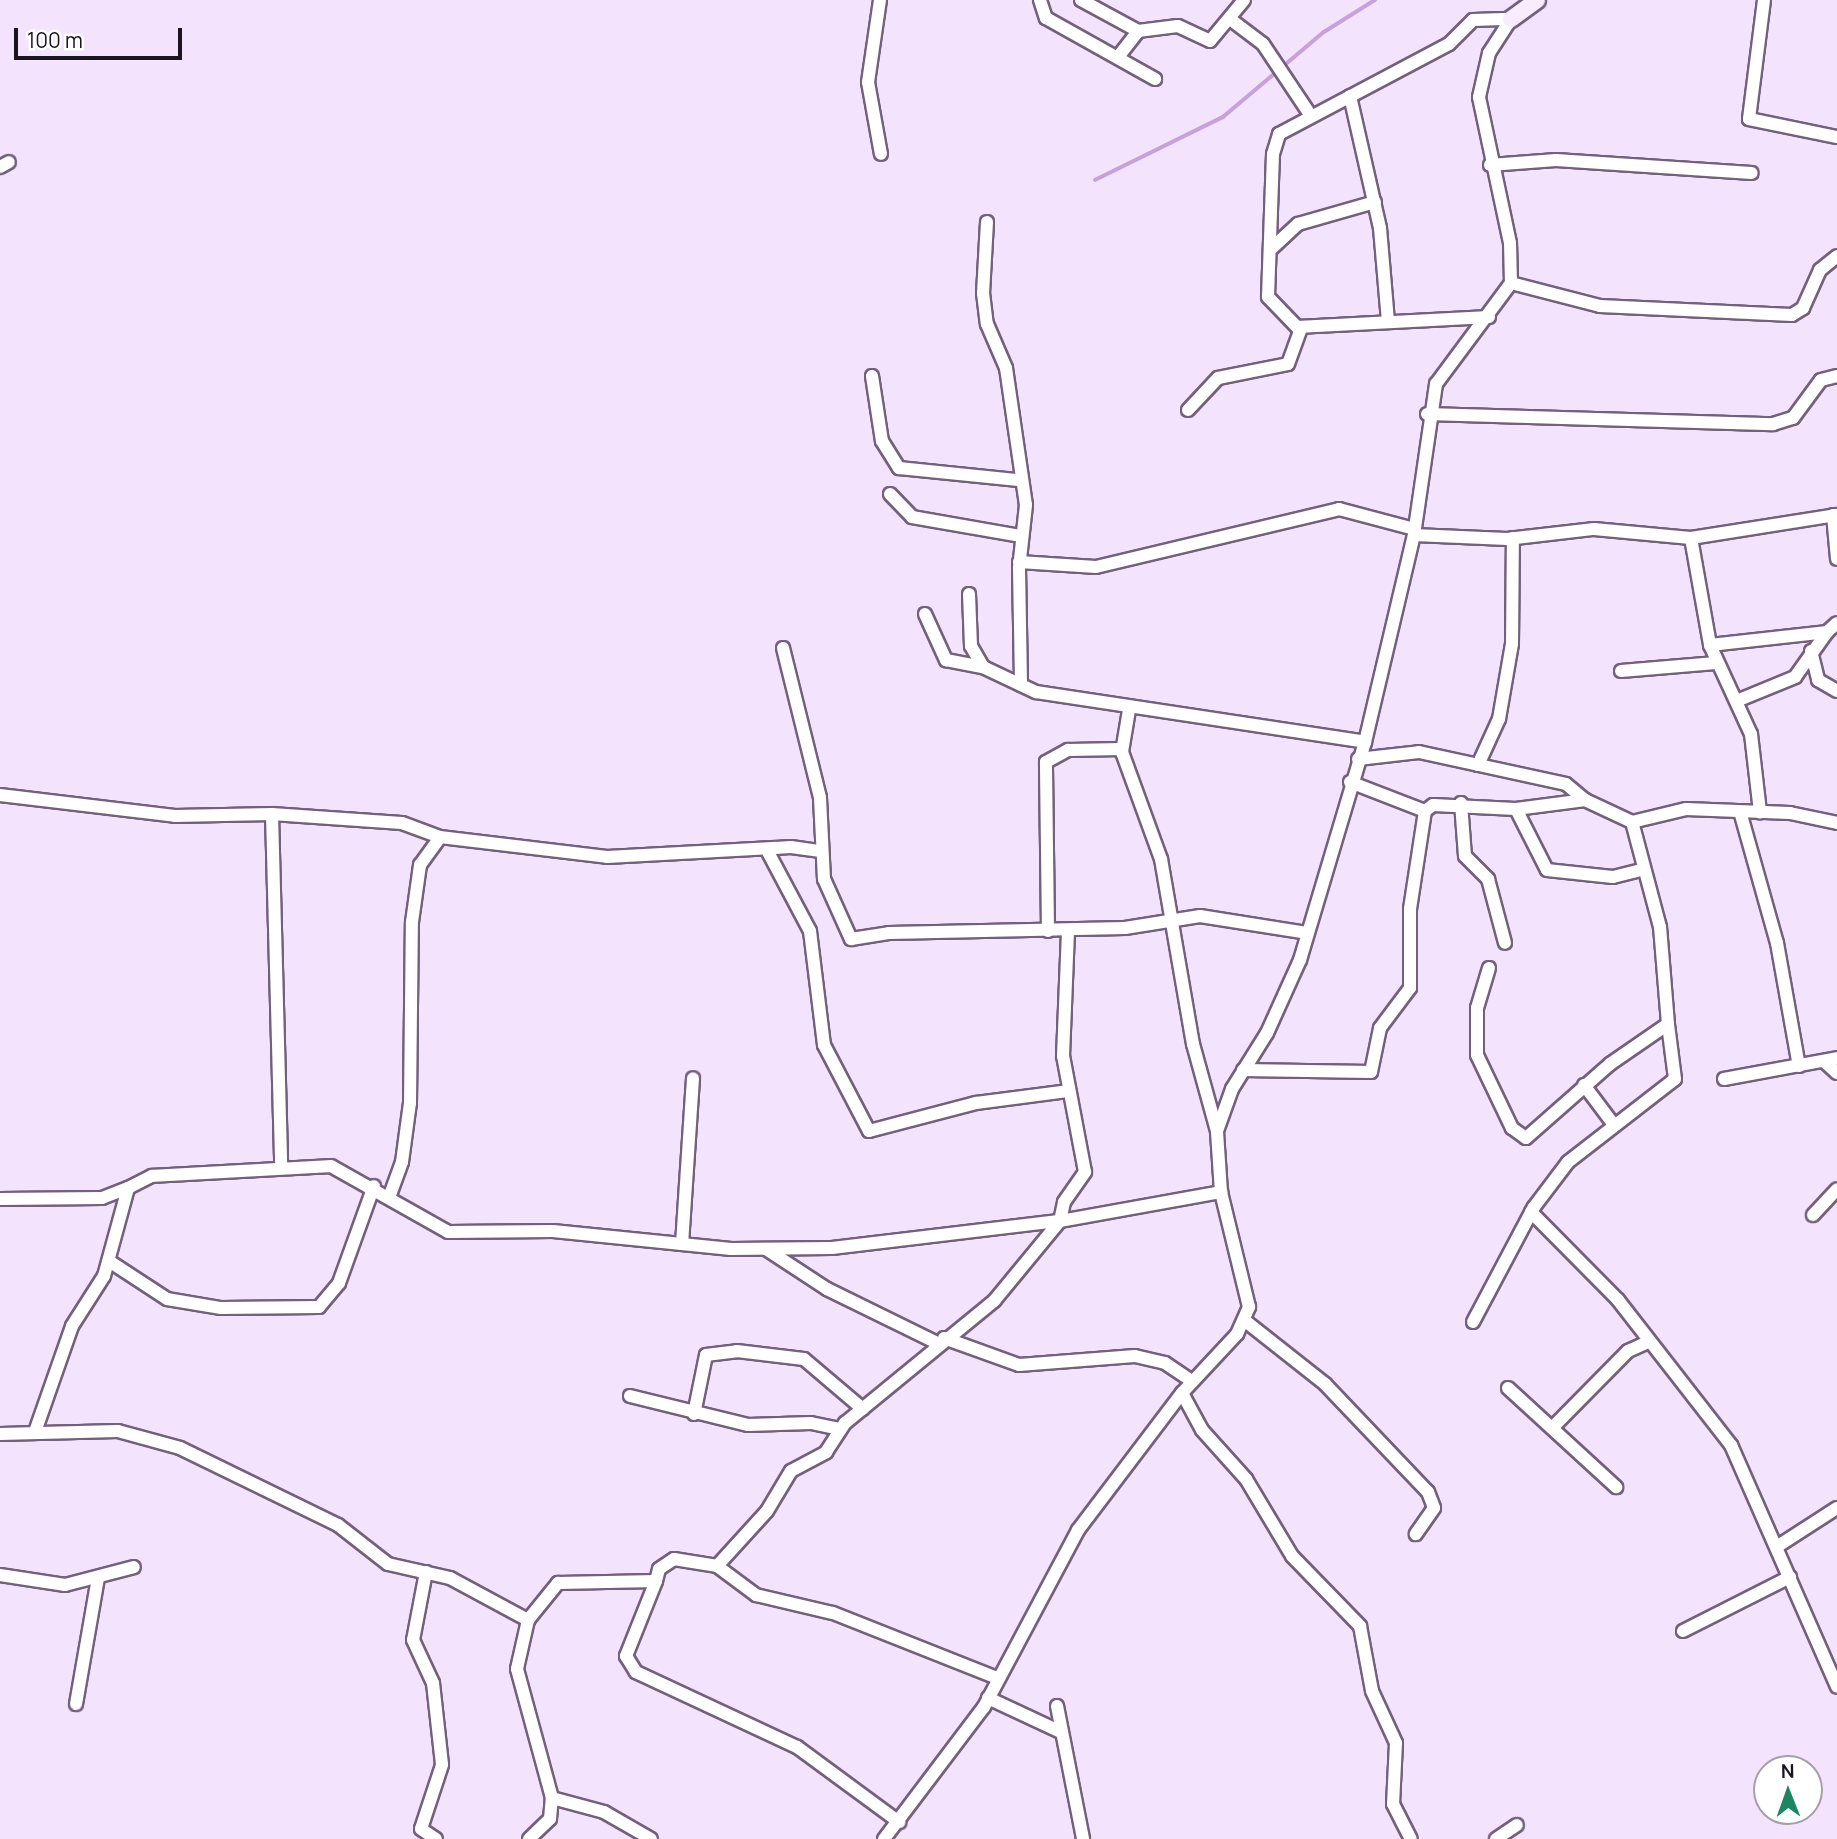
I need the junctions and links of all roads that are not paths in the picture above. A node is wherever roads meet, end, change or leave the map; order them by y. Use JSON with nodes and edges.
{"nodes":[{"id":1,"x":880,"y":0,"type":"edge"},
{"id":2,"x":1040,"y":0,"type":"edge"},
{"id":3,"x":1081,"y":0,"type":"edge"},
{"id":4,"x":1244,"y":0,"type":"edge"},
{"id":5,"x":1537,"y":0,"type":"edge"},
{"id":6,"x":1764,"y":0,"type":"edge"},
{"id":7,"x":1230,"y":19,"type":"junction"},
{"id":8,"x":1511,"y":19,"type":"junction"},
{"id":9,"x":1138,"y":31,"type":"junction"},
{"id":10,"x":1118,"y":57,"type":"junction"},
{"id":11,"x":1155,"y":79,"type":"dead end"},
{"id":12,"x":1350,"y":96,"type":"junction"},
{"id":13,"x":1311,"y":116,"type":"junction"},
{"id":14,"x":1837,"y":137,"type":"edge"},
{"id":15,"x":881,"y":154,"type":"dead end"},
{"id":16,"x":1490,"y":165,"type":"junction"},
{"id":17,"x":1752,"y":173,"type":"dead end"},
{"id":18,"x":1375,"y":202,"type":"junction"},
{"id":19,"x":987,"y":222,"type":"dead end"},
{"id":20,"x":1271,"y":248,"type":"junction"},
{"id":21,"x":1837,"y":256,"type":"edge"},
{"id":22,"x":1511,"y":283,"type":"junction"},
{"id":23,"x":1489,"y":317,"type":"junction"},
{"id":24,"x":1388,"y":322,"type":"junction"},
{"id":25,"x":1301,"y":330,"type":"junction"},
{"id":26,"x":872,"y":376,"type":"dead end"},
{"id":27,"x":1837,"y":376,"type":"edge"},
{"id":28,"x":1188,"y":411,"type":"dead end"},
{"id":29,"x":1427,"y":414,"type":"junction"},
{"id":30,"x":1018,"y":480,"type":"junction"},
{"id":31,"x":890,"y":494,"type":"dead end"},
{"id":32,"x":1835,"y":515,"type":"edge"},
{"id":33,"x":1414,"y":532,"type":"junction"},
{"id":34,"x":1021,"y":536,"type":"junction"},
{"id":35,"x":1513,"y":538,"type":"junction"},
{"id":36,"x":1691,"y":538,"type":"junction"},
{"id":37,"x":1837,"y":559,"type":"edge"},
{"id":38,"x":1019,"y":562,"type":"junction"},
{"id":39,"x":969,"y":594,"type":"dead end"},
{"id":40,"x":925,"y":614,"type":"dead end"},
{"id":41,"x":1837,"y":623,"type":"edge"},
{"id":42,"x":1827,"y":632,"type":"junction"},
{"id":43,"x":1710,"y":645,"type":"junction"},
{"id":44,"x":783,"y":648,"type":"dead end"},
{"id":45,"x":1811,"y":651,"type":"junction"},
{"id":46,"x":1716,"y":663,"type":"junction"},
{"id":47,"x":982,"y":667,"type":"junction"},
{"id":48,"x":1621,"y":671,"type":"dead end"},
{"id":49,"x":1021,"y":685,"type":"junction"},
{"id":50,"x":1837,"y":691,"type":"edge"},
{"id":51,"x":1740,"y":700,"type":"junction"},
{"id":52,"x":1129,"y":710,"type":"junction"},
{"id":53,"x":1366,"y":742,"type":"junction"},
{"id":54,"x":1122,"y":748,"type":"junction"},
{"id":55,"x":1358,"y":759,"type":"junction"},
{"id":56,"x":1478,"y":765,"type":"junction"},
{"id":57,"x":1350,"y":782,"type":"junction"},
{"id":58,"x":0,"y":795,"type":"edge"},
{"id":59,"x":1585,"y":800,"type":"junction"},
{"id":60,"x":1461,"y":803,"type":"junction"},
{"id":61,"x":1516,"y":809,"type":"junction"},
{"id":62,"x":1425,"y":811,"type":"junction"},
{"id":63,"x":1760,"y":812,"type":"junction"},
{"id":64,"x":272,"y":814,"type":"junction"},
{"id":65,"x":1741,"y":815,"type":"junction"},
{"id":66,"x":1632,"y":822,"type":"junction"},
{"id":67,"x":1837,"y":823,"type":"edge"},
{"id":68,"x":440,"y":836,"type":"junction"},
{"id":69,"x":819,"y":851,"type":"junction"},
{"id":70,"x":768,"y":852,"type":"junction"},
{"id":71,"x":1644,"y":869,"type":"junction"},
{"id":72,"x":1170,"y":922,"type":"junction"},
{"id":73,"x":1048,"y":931,"type":"junction"},
{"id":74,"x":1068,"y":931,"type":"junction"},
{"id":75,"x":1307,"y":933,"type":"junction"},
{"id":76,"x":1505,"y":943,"type":"dead end"},
{"id":77,"x":1489,"y":968,"type":"dead end"},
{"id":78,"x":1668,"y":1024,"type":"junction"},
{"id":79,"x":1831,"y":1060,"type":"edge"},
{"id":80,"x":1799,"y":1066,"type":"junction"},
{"id":81,"x":1243,"y":1070,"type":"junction"},
{"id":82,"x":1837,"y":1073,"type":"edge"},
{"id":83,"x":693,"y":1078,"type":"dead end"},
{"id":84,"x":1724,"y":1079,"type":"dead end"},
{"id":85,"x":1584,"y":1085,"type":"junction"},
{"id":86,"x":1069,"y":1091,"type":"junction"},
{"id":87,"x":1614,"y":1125,"type":"junction"},
{"id":88,"x":1217,"y":1130,"type":"junction"},
{"id":89,"x":281,"y":1167,"type":"junction"},
{"id":90,"x":374,"y":1186,"type":"junction"},
{"id":91,"x":128,"y":1188,"type":"junction"},
{"id":92,"x":1837,"y":1189,"type":"edge"},
{"id":93,"x":1221,"y":1192,"type":"junction"},
{"id":94,"x":390,"y":1195,"type":"junction"},
{"id":95,"x":0,"y":1199,"type":"edge"},
{"id":96,"x":1531,"y":1212,"type":"junction"},
{"id":97,"x":1813,"y":1215,"type":"dead end"},
{"id":98,"x":1060,"y":1221,"type":"junction"},
{"id":99,"x":682,"y":1244,"type":"junction"},
{"id":100,"x":766,"y":1249,"type":"junction"},
{"id":101,"x":109,"y":1261,"type":"junction"},
{"id":102,"x":1244,"y":1320,"type":"junction"},
{"id":103,"x":1473,"y":1322,"type":"dead end"},
{"id":104,"x":941,"y":1340,"type":"junction"},
{"id":105,"x":1648,"y":1342,"type":"junction"},
{"id":106,"x":1192,"y":1381,"type":"junction"},
{"id":107,"x":1508,"y":1388,"type":"dead end"},
{"id":108,"x":1182,"y":1394,"type":"junction"},
{"id":109,"x":631,"y":1396,"type":"dead end"},
{"id":110,"x":863,"y":1409,"type":"junction"},
{"id":111,"x":694,"y":1414,"type":"junction"},
{"id":112,"x":1554,"y":1426,"type":"junction"},
{"id":113,"x":36,"y":1429,"type":"junction"},
{"id":114,"x":840,"y":1429,"type":"junction"},
{"id":115,"x":0,"y":1434,"type":"edge"},
{"id":116,"x":1616,"y":1487,"type":"dead end"},
{"id":117,"x":1837,"y":1508,"type":"edge"},
{"id":118,"x":1416,"y":1534,"type":"dead end"},
{"id":119,"x":1778,"y":1546,"type":"junction"},
{"id":120,"x":717,"y":1566,"type":"junction"},
{"id":121,"x":134,"y":1567,"type":"dead end"},
{"id":122,"x":426,"y":1572,"type":"junction"},
{"id":123,"x":0,"y":1576,"type":"edge"},
{"id":124,"x":1790,"y":1577,"type":"junction"},
{"id":125,"x":98,"y":1578,"type":"junction"},
{"id":126,"x":656,"y":1581,"type":"junction"},
{"id":127,"x":528,"y":1620,"type":"junction"},
{"id":128,"x":1683,"y":1631,"type":"dead end"},
{"id":129,"x":997,"y":1678,"type":"junction"},
{"id":130,"x":1837,"y":1687,"type":"edge"},
{"id":131,"x":988,"y":1698,"type":"junction"},
{"id":132,"x":76,"y":1704,"type":"dead end"},
{"id":133,"x":1057,"y":1706,"type":"dead end"},
{"id":134,"x":1061,"y":1732,"type":"junction"},
{"id":135,"x":552,"y":1798,"type":"junction"},
{"id":136,"x":899,"y":1822,"type":"junction"},
{"id":137,"x":1517,"y":1825,"type":"dead end"},
{"id":138,"x":436,"y":1839,"type":"edge"},
{"id":139,"x":529,"y":1839,"type":"edge"},
{"id":140,"x":651,"y":1839,"type":"edge"},
{"id":141,"x":884,"y":1839,"type":"edge"},
{"id":142,"x":1083,"y":1839,"type":"edge"},
{"id":143,"x":1411,"y":1839,"type":"edge"},
{"id":144,"x":1496,"y":1839,"type":"edge"}],
"edges":[{"from":1,"to":15,"type":"street"},
{"from":2,"to":10,"type":"street"},
{"from":3,"to":9,"type":"street"},
{"from":4,"to":7,"type":"street"},
{"from":5,"to":8,"type":"street"},
{"from":6,"to":14,"type":"street"},
{"from":7,"to":9,"type":"street"},
{"from":7,"to":13,"type":"street"},
{"from":8,"to":12,"type":"street"},
{"from":8,"to":16,"type":"street"},
{"from":9,"to":10,"type":"street"},
{"from":10,"to":11,"type":"street"},
{"from":12,"to":13,"type":"street"},
{"from":12,"to":18,"type":"street"},
{"from":13,"to":20,"type":"street"},
{"from":16,"to":17,"type":"street"},
{"from":16,"to":22,"type":"street"},
{"from":18,"to":20,"type":"street"},
{"from":18,"to":24,"type":"street"},
{"from":19,"to":30,"type":"street"},
{"from":20,"to":25,"type":"street"},
{"from":21,"to":22,"type":"street"},
{"from":22,"to":23,"type":"street"},
{"from":23,"to":24,"type":"street"},
{"from":23,"to":29,"type":"street"},
{"from":24,"to":25,"type":"street"},
{"from":25,"to":28,"type":"street"},
{"from":26,"to":30,"type":"street"},
{"from":27,"to":29,"type":"street"},
{"from":29,"to":33,"type":"street"},
{"from":30,"to":34,"type":"street"},
{"from":31,"to":34,"type":"street"},
{"from":32,"to":36,"type":"street"},
{"from":32,"to":37,"type":"street"},
{"from":33,"to":35,"type":"street"},
{"from":33,"to":38,"type":"street"},
{"from":33,"to":53,"type":"street"},
{"from":34,"to":38,"type":"street"},
{"from":35,"to":36,"type":"street"},
{"from":35,"to":56,"type":"street"},
{"from":36,"to":43,"type":"street"},
{"from":38,"to":49,"type":"street"},
{"from":39,"to":47,"type":"street"},
{"from":40,"to":47,"type":"street"},
{"from":41,"to":42,"type":"street"},
{"from":42,"to":43,"type":"street"},
{"from":42,"to":45,"type":"street"},
{"from":43,"to":46,"type":"street"},
{"from":44,"to":69,"type":"street"},
{"from":45,"to":50,"type":"street"},
{"from":45,"to":51,"type":"street"},
{"from":46,"to":48,"type":"street"},
{"from":46,"to":51,"type":"street"},
{"from":47,"to":49,"type":"street"},
{"from":49,"to":52,"type":"street"},
{"from":51,"to":63,"type":"street"},
{"from":52,"to":53,"type":"street"},
{"from":52,"to":54,"type":"street"},
{"from":53,"to":55,"type":"street"},
{"from":54,"to":72,"type":"street"},
{"from":54,"to":73,"type":"street"},
{"from":55,"to":56,"type":"street"},
{"from":55,"to":57,"type":"street"},
{"from":56,"to":59,"type":"street"},
{"from":57,"to":62,"type":"street"},
{"from":57,"to":75,"type":"street"},
{"from":58,"to":64,"type":"street"},
{"from":59,"to":61,"type":"street"},
{"from":59,"to":66,"type":"street"},
{"from":60,"to":61,"type":"street"},
{"from":60,"to":62,"type":"street"},
{"from":60,"to":76,"type":"street"},
{"from":61,"to":71,"type":"street"},
{"from":62,"to":81,"type":"street"},
{"from":63,"to":65,"type":"street"},
{"from":63,"to":67,"type":"street"},
{"from":64,"to":68,"type":"street"},
{"from":64,"to":89,"type":"street"},
{"from":65,"to":66,"type":"street"},
{"from":65,"to":80,"type":"street"},
{"from":66,"to":71,"type":"street"},
{"from":68,"to":70,"type":"street"},
{"from":68,"to":94,"type":"street"},
{"from":69,"to":70,"type":"street"},
{"from":69,"to":73,"type":"street"},
{"from":70,"to":86,"type":"street"},
{"from":71,"to":78,"type":"street"},
{"from":72,"to":74,"type":"street"},
{"from":72,"to":75,"type":"street"},
{"from":72,"to":88,"type":"street"},
{"from":73,"to":74,"type":"street"},
{"from":74,"to":86,"type":"street"},
{"from":75,"to":81,"type":"street"},
{"from":77,"to":85,"type":"street"},
{"from":78,"to":85,"type":"street"},
{"from":78,"to":87,"type":"street"},
{"from":79,"to":80,"type":"street"},
{"from":79,"to":82,"type":"street"},
{"from":80,"to":84,"type":"street"},
{"from":81,"to":88,"type":"street"},
{"from":83,"to":99,"type":"street"},
{"from":85,"to":87,"type":"street"},
{"from":86,"to":98,"type":"street"},
{"from":87,"to":96,"type":"street"},
{"from":88,"to":93,"type":"street"},
{"from":89,"to":90,"type":"street"},
{"from":89,"to":91,"type":"street"},
{"from":90,"to":94,"type":"street"},
{"from":90,"to":101,"type":"street"},
{"from":91,"to":95,"type":"street"},
{"from":91,"to":101,"type":"street"},
{"from":92,"to":97,"type":"street"},
{"from":93,"to":98,"type":"street"},
{"from":93,"to":102,"type":"street"},
{"from":94,"to":99,"type":"street"},
{"from":96,"to":103,"type":"street"},
{"from":96,"to":105,"type":"street"},
{"from":98,"to":100,"type":"street"},
{"from":98,"to":104,"type":"street"},
{"from":99,"to":100,"type":"street"},
{"from":100,"to":104,"type":"street"},
{"from":101,"to":113,"type":"street"},
{"from":102,"to":106,"type":"street"},
{"from":102,"to":118,"type":"street"},
{"from":104,"to":106,"type":"street"},
{"from":104,"to":110,"type":"street"},
{"from":105,"to":112,"type":"street"},
{"from":105,"to":119,"type":"street"},
{"from":106,"to":108,"type":"street"},
{"from":107,"to":112,"type":"street"},
{"from":108,"to":129,"type":"street"},
{"from":108,"to":143,"type":"street"},
{"from":109,"to":111,"type":"street"},
{"from":110,"to":111,"type":"street"},
{"from":110,"to":114,"type":"street"},
{"from":111,"to":114,"type":"street"},
{"from":112,"to":116,"type":"street"},
{"from":113,"to":115,"type":"street"},
{"from":113,"to":122,"type":"street"},
{"from":114,"to":120,"type":"street"},
{"from":117,"to":119,"type":"street"},
{"from":119,"to":124,"type":"street"},
{"from":120,"to":126,"type":"street"},
{"from":120,"to":129,"type":"street"},
{"from":121,"to":125,"type":"street"},
{"from":122,"to":127,"type":"street"},
{"from":122,"to":138,"type":"street"},
{"from":123,"to":125,"type":"street"},
{"from":124,"to":128,"type":"street"},
{"from":124,"to":130,"type":"street"},
{"from":125,"to":132,"type":"street"},
{"from":126,"to":127,"type":"street"},
{"from":126,"to":136,"type":"street"},
{"from":127,"to":135,"type":"street"},
{"from":129,"to":131,"type":"street"},
{"from":131,"to":134,"type":"street"},
{"from":131,"to":136,"type":"street"},
{"from":133,"to":134,"type":"street"},
{"from":134,"to":142,"type":"street"},
{"from":135,"to":139,"type":"street"},
{"from":135,"to":140,"type":"street"},
{"from":136,"to":141,"type":"street"},
{"from":137,"to":144,"type":"street"}]}
